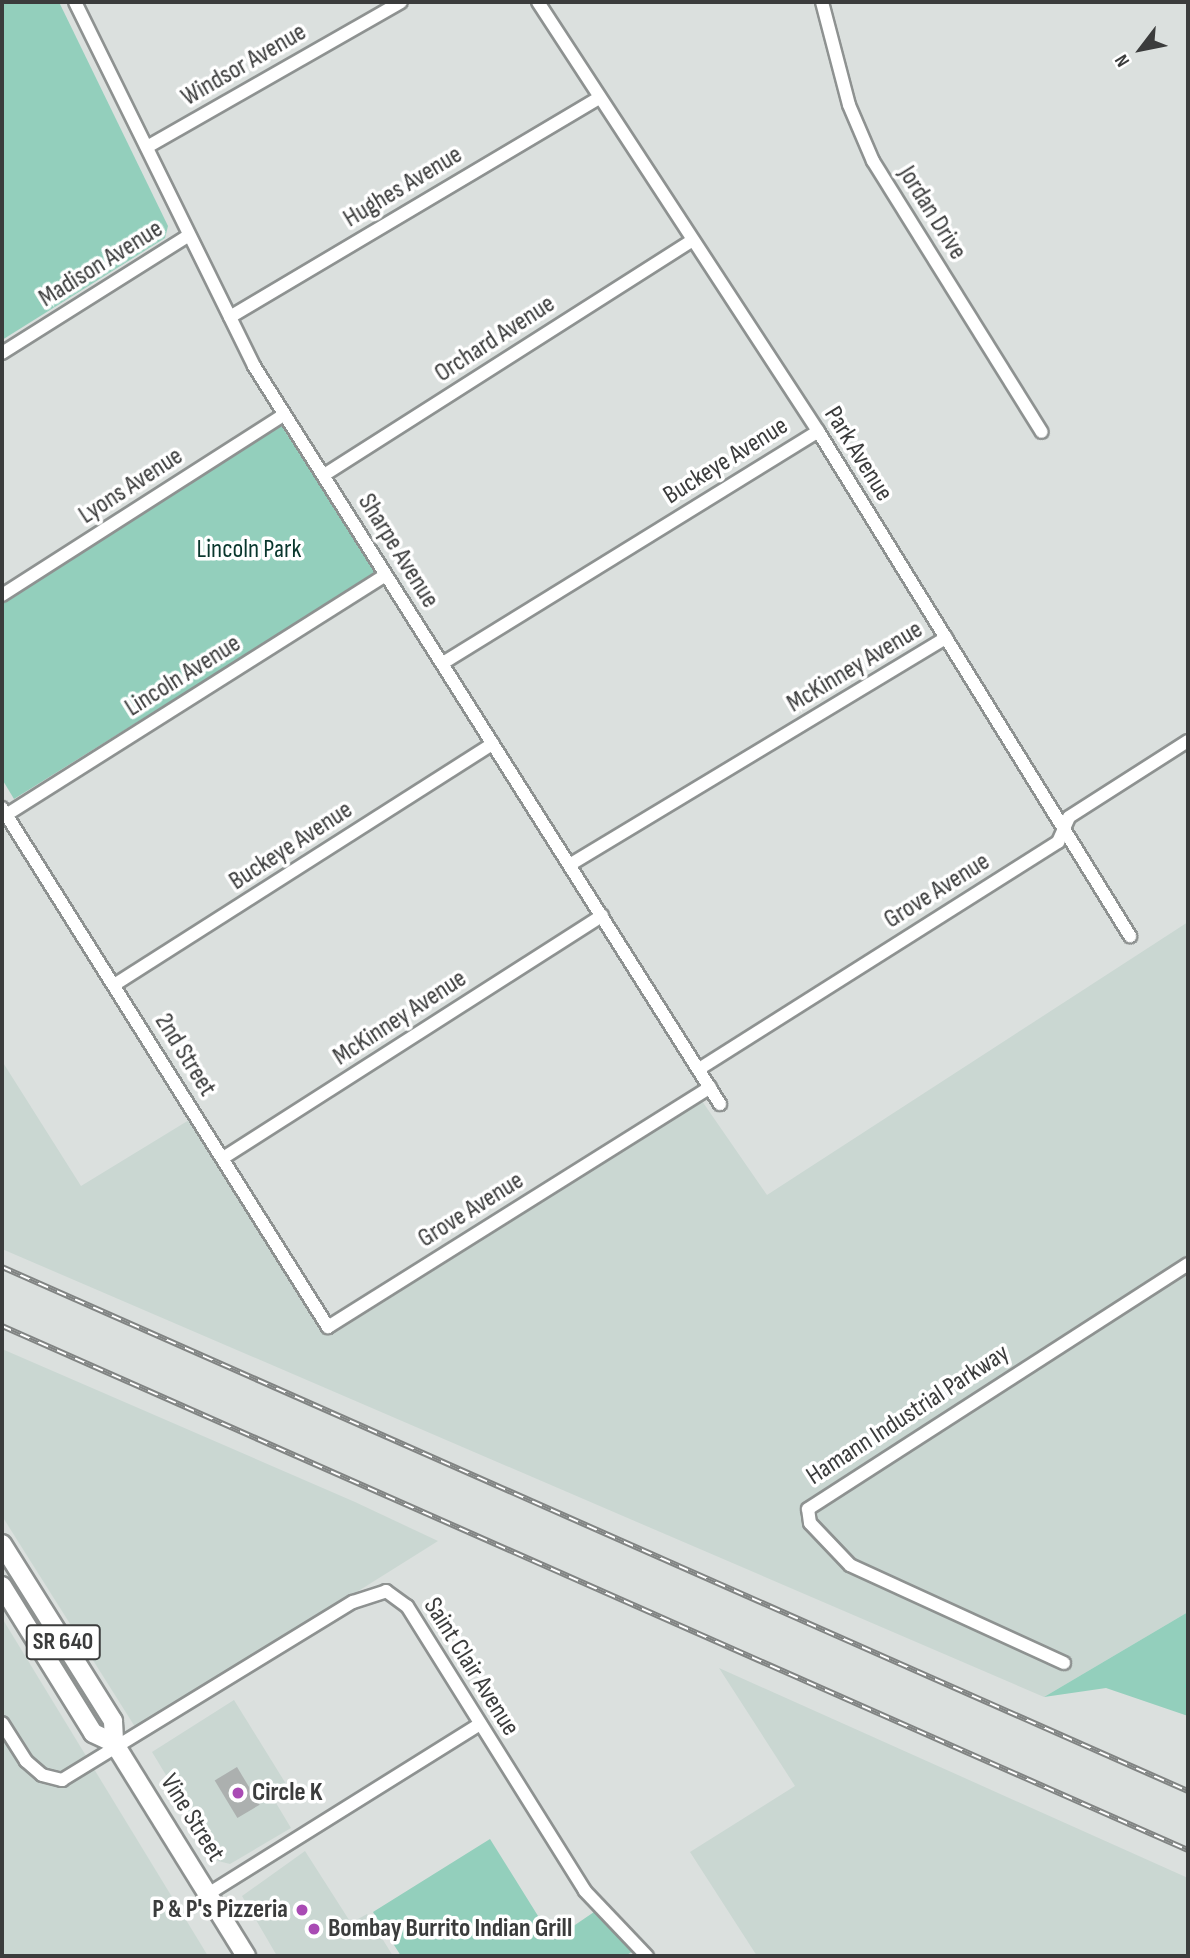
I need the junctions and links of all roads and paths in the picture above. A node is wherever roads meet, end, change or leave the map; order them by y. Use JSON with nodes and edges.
{"nodes":[{"id":1,"x":75,"y":2,"type":"edge"},
{"id":2,"x":401,"y":2,"type":"edge"},
{"id":3,"x":538,"y":2,"type":"edge"},
{"id":4,"x":822,"y":2,"type":"edge"},
{"id":5,"x":600,"y":97,"type":"junction"},
{"id":6,"x":147,"y":147,"type":"junction"},
{"id":7,"x":188,"y":236,"type":"junction"},
{"id":8,"x":692,"y":241,"type":"junction"},
{"id":9,"x":230,"y":317,"type":"junction"},
{"id":10,"x":2,"y":354,"type":"edge"},
{"id":11,"x":284,"y":415,"type":"junction"},
{"id":12,"x":818,"y":431,"type":"junction"},
{"id":13,"x":1042,"y":432,"type":"dead end"},
{"id":14,"x":324,"y":475,"type":"junction"},
{"id":15,"x":385,"y":575,"type":"junction"},
{"id":16,"x":2,"y":596,"type":"edge"},
{"id":17,"x":946,"y":638,"type":"junction"},
{"id":18,"x":443,"y":663,"type":"junction"},
{"id":19,"x":1188,"y":741,"type":"edge"},
{"id":20,"x":493,"y":744,"type":"junction"},
{"id":21,"x":4,"y":812,"type":"edge"},
{"id":22,"x":1064,"y":830,"type":"junction"},
{"id":23,"x":571,"y":864,"type":"junction"},
{"id":24,"x":602,"y":916,"type":"junction"},
{"id":25,"x":1130,"y":936,"type":"dead end"},
{"id":26,"x":114,"y":985,"type":"junction"},
{"id":27,"x":699,"y":1069,"type":"junction"},
{"id":28,"x":710,"y":1087,"type":"junction"},
{"id":29,"x":720,"y":1104,"type":"dead end"},
{"id":30,"x":223,"y":1158,"type":"junction"},
{"id":31,"x":1188,"y":1264,"type":"edge"},
{"id":32,"x":328,"y":1327,"type":"joint"},
{"id":33,"x":2,"y":1544,"type":"edge"},
{"id":34,"x":2,"y":1586,"type":"edge"},
{"id":35,"x":1064,"y":1663,"type":"dead end"},
{"id":36,"x":2,"y":1723,"type":"edge"},
{"id":37,"x":480,"y":1724,"type":"junction"},
{"id":38,"x":116,"y":1746,"type":"junction"},
{"id":39,"x":208,"y":1894,"type":"junction"},
{"id":40,"x":246,"y":1956,"type":"edge"},
{"id":41,"x":647,"y":1956,"type":"edge"}],
"edges":[{"from":1,"to":6,"type":"street","name":"Sharpe Avenue"},
{"from":2,"to":6,"type":"street","name":"Windsor Avenue"},
{"from":3,"to":5,"type":"street","name":"Park Avenue"},
{"from":4,"to":13,"type":"street","name":"Jordan Drive"},
{"from":5,"to":8,"type":"street","name":"Park Avenue"},
{"from":5,"to":9,"type":"street","name":"Hughes Avenue"},
{"from":6,"to":7,"type":"street","name":"Sharpe Avenue"},
{"from":7,"to":9,"type":"street","name":"Sharpe Avenue"},
{"from":7,"to":10,"type":"street","name":"Madison Avenue"},
{"from":8,"to":12,"type":"street","name":"Park Avenue"},
{"from":8,"to":14,"type":"street","name":"Orchard Avenue"},
{"from":9,"to":11,"type":"street","name":"Sharpe Avenue"},
{"from":11,"to":14,"type":"street","name":"Sharpe Avenue"},
{"from":11,"to":16,"type":"street","name":"Lyons Avenue"},
{"from":12,"to":17,"type":"street","name":"Park Avenue"},
{"from":12,"to":18,"type":"street","name":"Buckeye Avenue"},
{"from":14,"to":15,"type":"street","name":"Sharpe Avenue"},
{"from":15,"to":18,"type":"street","name":"Sharpe Avenue"},
{"from":15,"to":21,"type":"street","name":"Lincoln Avenue"},
{"from":17,"to":22,"type":"street","name":"Park Avenue"},
{"from":17,"to":23,"type":"street","name":"McKinney Avenue"},
{"from":18,"to":20,"type":"street","name":"Sharpe Avenue"},
{"from":19,"to":22,"type":"street","name":"Grove Avenue"},
{"from":20,"to":23,"type":"street","name":"Sharpe Avenue"},
{"from":20,"to":26,"type":"street","name":"Buckeye Avenue"},
{"from":21,"to":26,"type":"street","name":"2nd Street"},
{"from":22,"to":25,"type":"street","name":"Park Avenue"},
{"from":22,"to":27,"type":"street","name":"Grove Avenue"},
{"from":23,"to":24,"type":"street","name":"Sharpe Avenue"},
{"from":24,"to":27,"type":"street","name":"Sharpe Avenue"},
{"from":24,"to":30,"type":"street","name":"McKinney Avenue"},
{"from":26,"to":30,"type":"street","name":"2nd Street"},
{"from":27,"to":28,"type":"street","name":"Sharpe Avenue"},
{"from":28,"to":29,"type":"street","name":"Sharpe Avenue"},
{"from":28,"to":32,"type":"street","name":"Grove Avenue"},
{"from":30,"to":32,"type":"street","name":"2nd Street"},
{"from":31,"to":35,"type":"street","name":"Hamann Industrial Parkway"},
{"from":33,"to":38,"type":"main road","name":"Vine Street","number":"SR 640"},
{"from":34,"to":38,"type":"main road","name":"Vine Street","number":"SR 640"},
{"from":36,"to":38,"type":"street"},
{"from":37,"to":38,"type":"street","name":"Saint Clair Avenue"},
{"from":37,"to":39,"type":"street"},
{"from":37,"to":41,"type":"street","name":"Saint Clair Avenue"},
{"from":38,"to":39,"type":"main road","name":"Vine Street","number":"SR 640"},
{"from":39,"to":40,"type":"main road","name":"Vine Street","number":"SR 640"}]}
